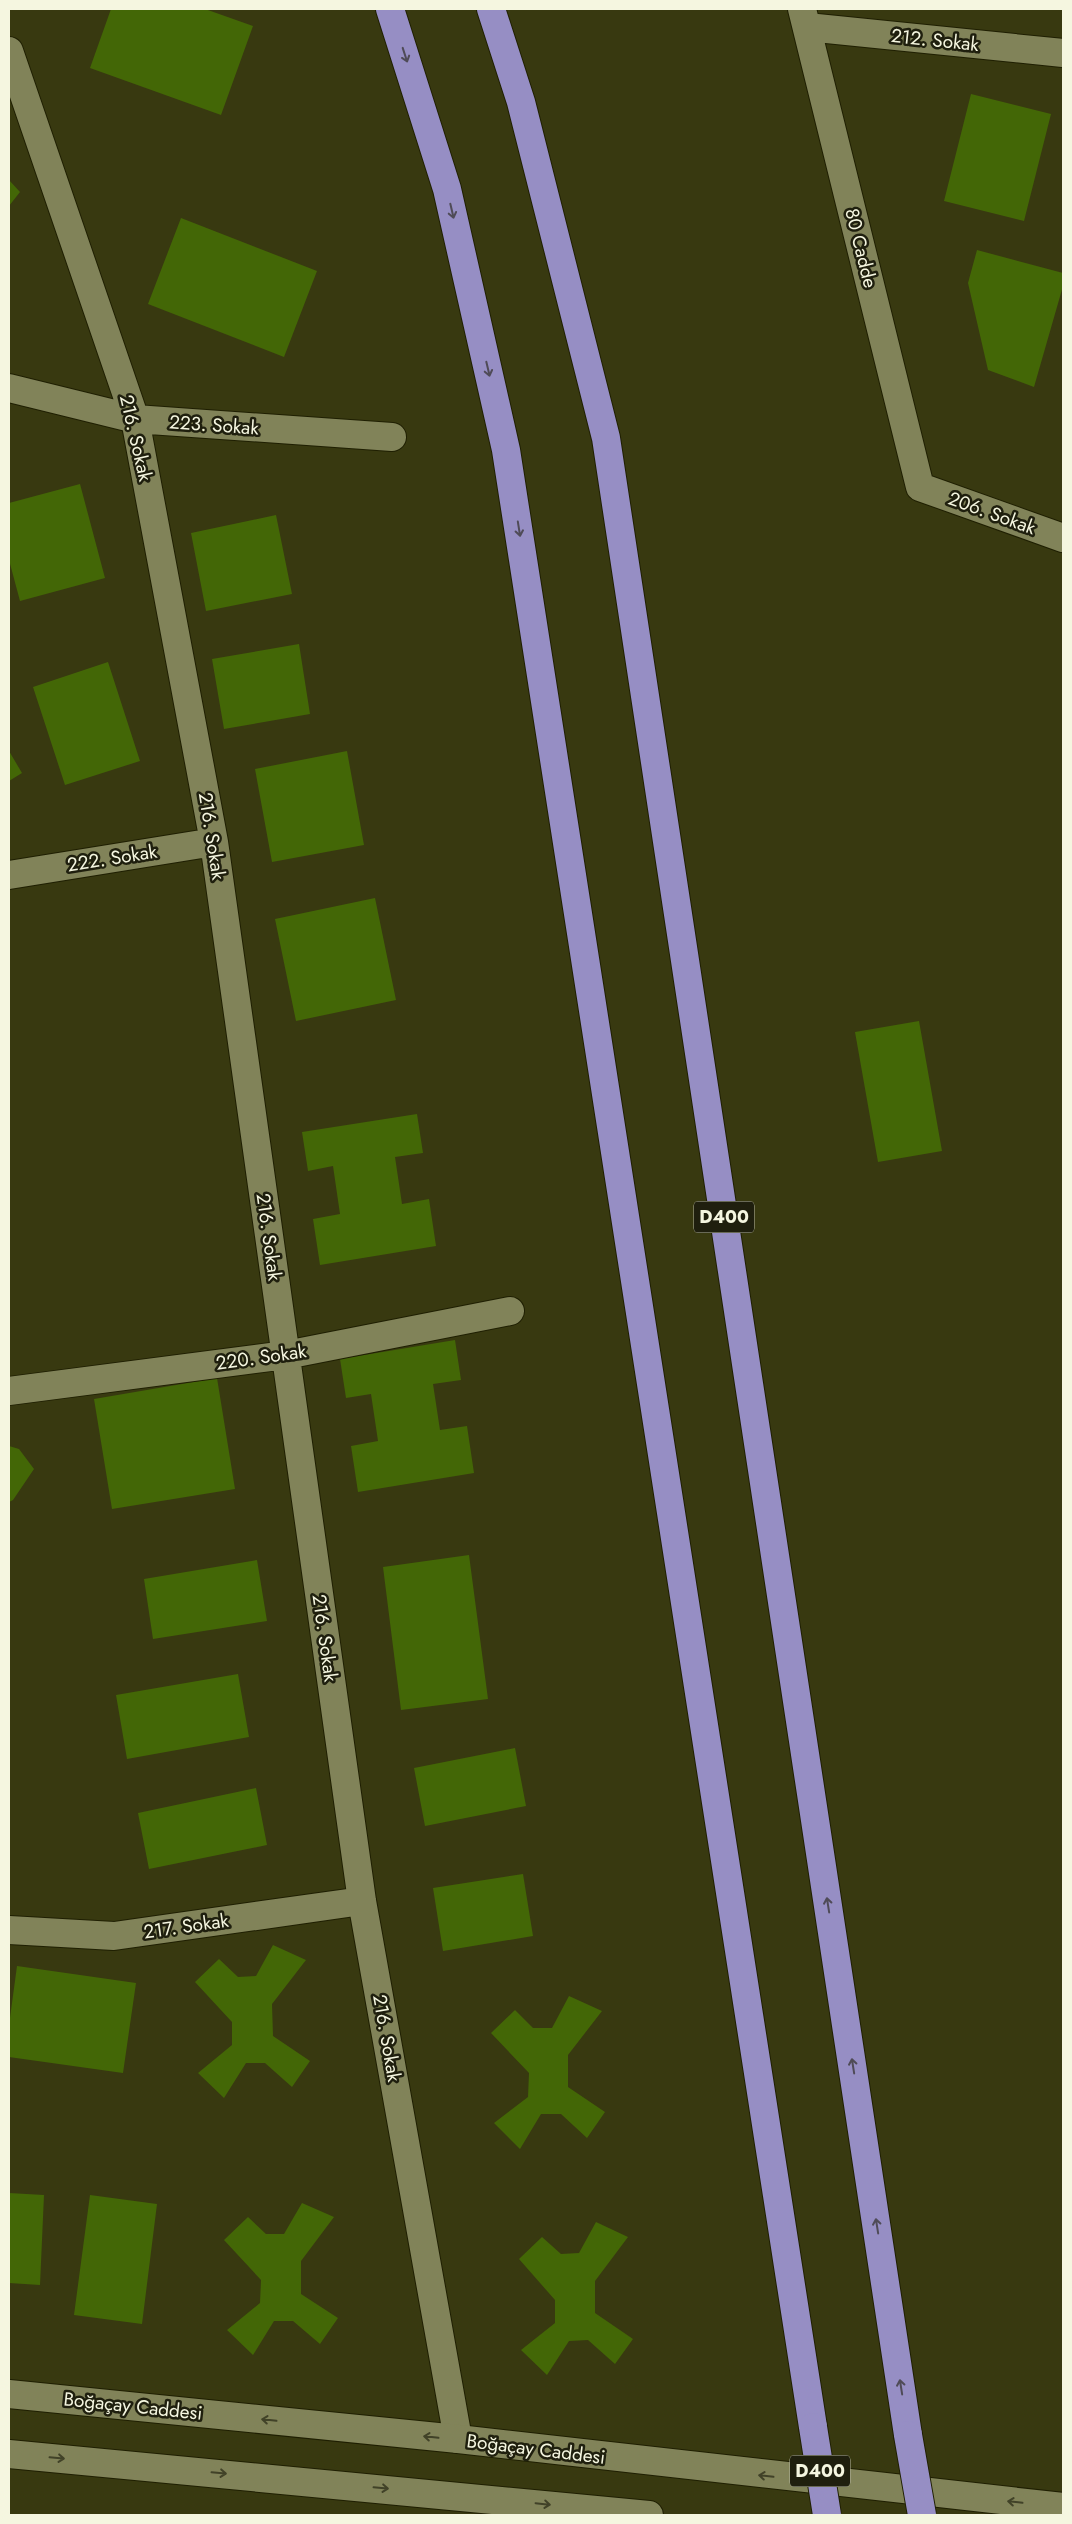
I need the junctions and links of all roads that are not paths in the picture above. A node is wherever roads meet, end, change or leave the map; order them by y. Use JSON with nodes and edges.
{"nodes":[{"id":1,"x":390,"y":9,"type":"edge"},
{"id":2,"x":491,"y":9,"type":"edge"},
{"id":3,"x":804,"y":18,"type":"edge"},
{"id":4,"x":9,"y":52,"type":"edge"},
{"id":5,"x":1063,"y":52,"type":"edge"},
{"id":6,"x":9,"y":388,"type":"edge"},
{"id":7,"x":135,"y":419,"type":"junction"},
{"id":8,"x":392,"y":437,"type":"dead end"},
{"id":9,"x":920,"y":487,"type":"joint"},
{"id":10,"x":1063,"y":538,"type":"edge"},
{"id":11,"x":214,"y":842,"type":"junction"},
{"id":12,"x":9,"y":875,"type":"edge"},
{"id":13,"x":510,"y":1310,"type":"dead end"},
{"id":14,"x":286,"y":1355,"type":"junction"},
{"id":15,"x":9,"y":1391,"type":"edge"},
{"id":16,"x":362,"y":1901,"type":"junction"},
{"id":17,"x":9,"y":1930,"type":"edge"},
{"id":18,"x":9,"y":2394,"type":"edge"},
{"id":19,"x":458,"y":2440,"type":"junction"},
{"id":20,"x":9,"y":2454,"type":"edge"},
{"id":21,"x":464,"y":2506,"type":"edge"},
{"id":22,"x":1063,"y":2508,"type":"edge"},
{"id":23,"x":649,"y":2515,"type":"edge"},
{"id":24,"x":827,"y":2515,"type":"edge"},
{"id":25,"x":922,"y":2515,"type":"edge"}],
"edges":[{"from":1,"to":24,"type":"highway","number":"D400","one_way":true,"bridge":true},
{"from":25,"to":2,"type":"highway","number":"D400","one_way":true,"bridge":true},
{"from":3,"to":5,"type":"street","name":"212. Sokak"},
{"from":3,"to":9,"type":"street","name":"80 Cadde"},
{"from":4,"to":7,"type":"street","name":"216. Sokak"},
{"from":6,"to":7,"type":"street","name":"223. Sokak"},
{"from":7,"to":8,"type":"street","name":"223. Sokak"},
{"from":7,"to":11,"type":"street","name":"216. Sokak"},
{"from":9,"to":10,"type":"street","name":"206. Sokak"},
{"from":11,"to":12,"type":"street","name":"222. Sokak"},
{"from":11,"to":14,"type":"street","name":"216. Sokak"},
{"from":13,"to":14,"type":"street","name":"220. Sokak"},
{"from":14,"to":15,"type":"street","name":"220. Sokak"},
{"from":14,"to":16,"type":"street","name":"216. Sokak"},
{"from":16,"to":17,"type":"street","name":"217. Sokak"},
{"from":16,"to":19,"type":"street","name":"216. Sokak"},
{"from":19,"to":18,"type":"street","name":"Boğaçay Caddesi","one_way":true},
{"from":22,"to":19,"type":"street","name":"Boğaçay Caddesi","one_way":true},
{"from":20,"to":21,"type":"street","one_way":true},
{"from":21,"to":23,"type":"street","one_way":true}]}
